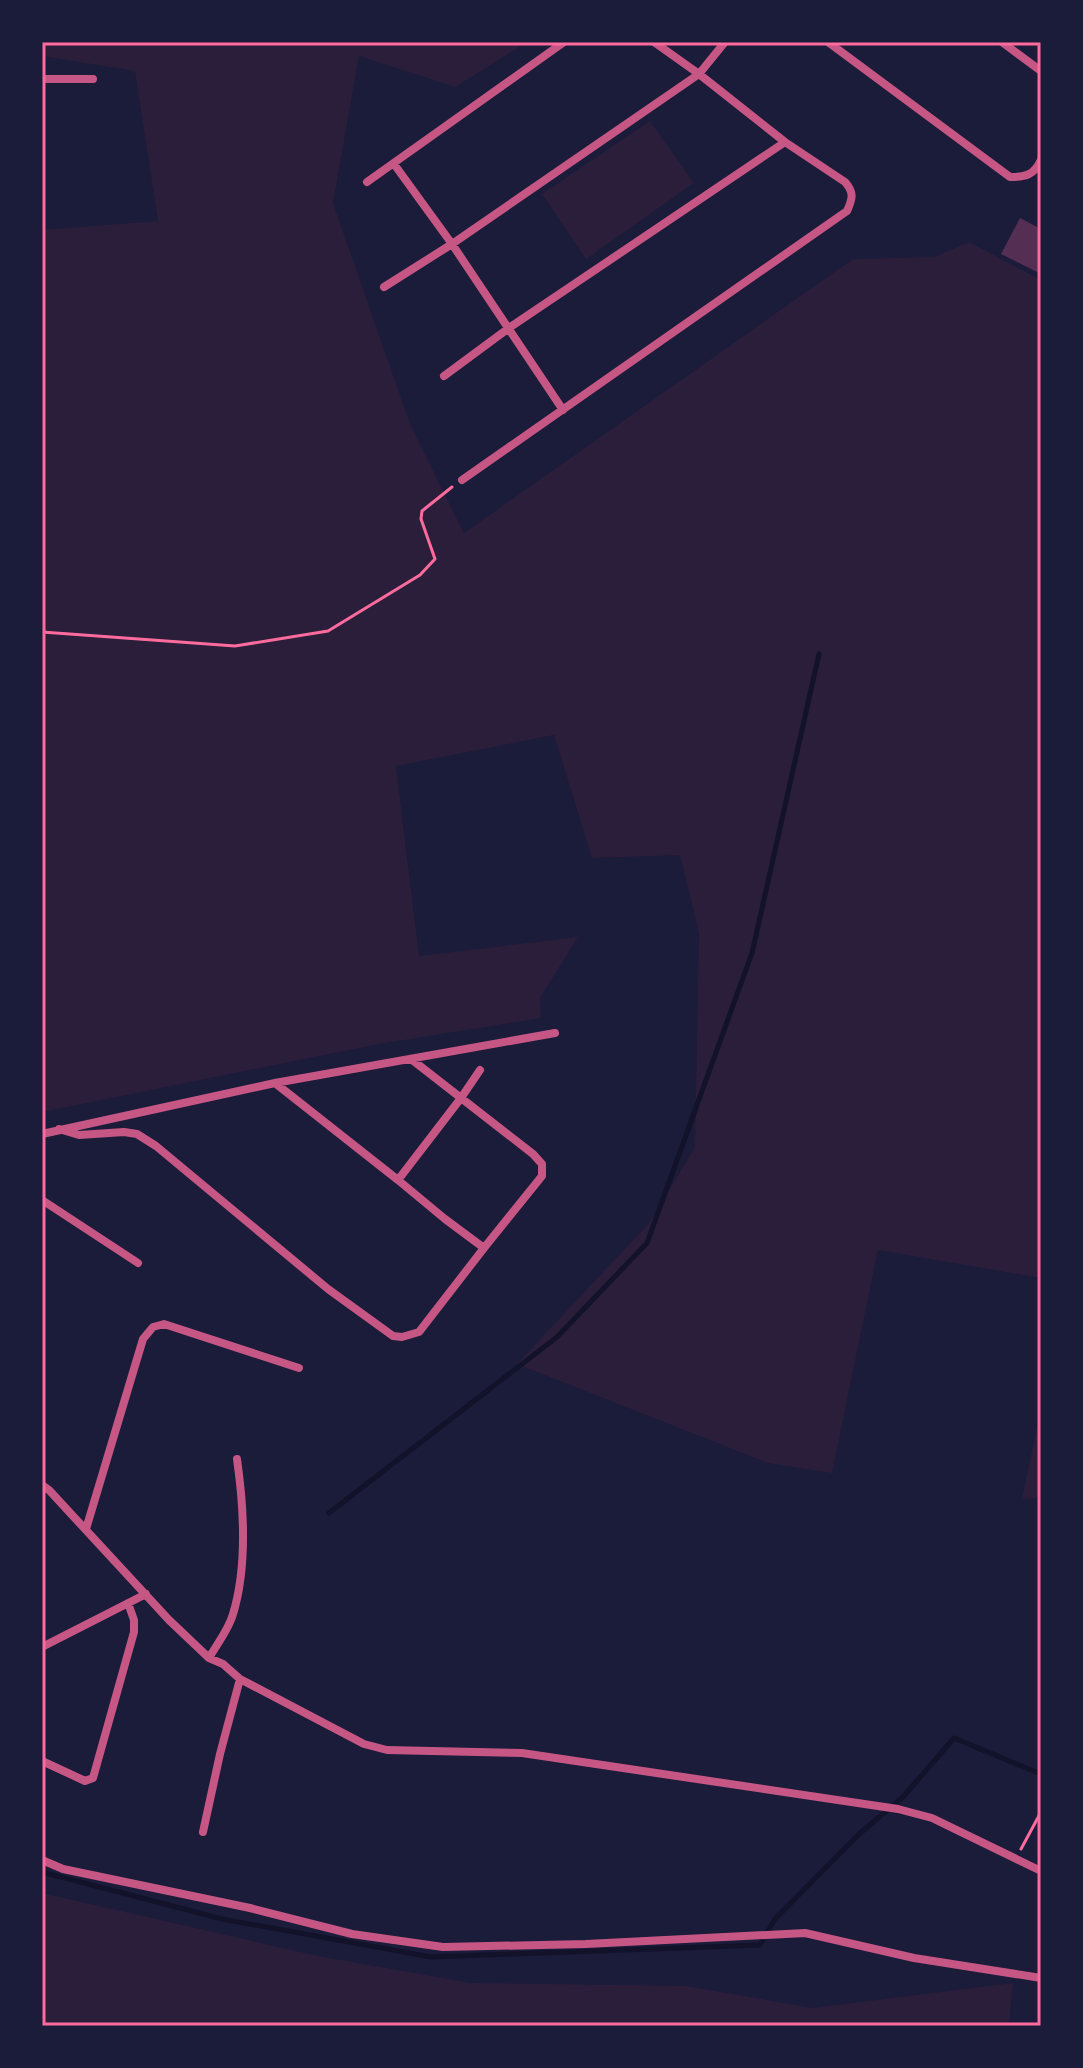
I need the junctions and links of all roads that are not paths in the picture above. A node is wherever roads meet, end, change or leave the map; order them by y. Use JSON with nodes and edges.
{"nodes":[{"id":1,"x":564,"y":42,"type":"edge"},
{"id":2,"x":654,"y":42,"type":"edge"},
{"id":3,"x":725,"y":42,"type":"edge"},
{"id":4,"x":828,"y":42,"type":"edge"},
{"id":5,"x":1002,"y":42,"type":"edge"},
{"id":6,"x":1041,"y":71,"type":"edge"},
{"id":7,"x":699,"y":74,"type":"junction"},
{"id":8,"x":42,"y":79,"type":"edge"},
{"id":9,"x":93,"y":79,"type":"dead end"},
{"id":10,"x":785,"y":142,"type":"junction"},
{"id":11,"x":1041,"y":160,"type":"edge"},
{"id":12,"x":394,"y":164,"type":"junction"},
{"id":13,"x":367,"y":182,"type":"dead end"},
{"id":14,"x":452,"y":244,"type":"junction"},
{"id":15,"x":384,"y":287,"type":"dead end"},
{"id":16,"x":509,"y":328,"type":"junction"},
{"id":17,"x":444,"y":376,"type":"dead end"},
{"id":18,"x":563,"y":410,"type":"junction"},
{"id":19,"x":462,"y":480,"type":"road end"},
{"id":20,"x":555,"y":1033,"type":"dead end"},
{"id":21,"x":411,"y":1059,"type":"junction"},
{"id":22,"x":480,"y":1070,"type":"dead end"},
{"id":23,"x":275,"y":1083,"type":"junction"},
{"id":24,"x":461,"y":1098,"type":"junction"},
{"id":25,"x":59,"y":1129,"type":"junction"},
{"id":26,"x":42,"y":1134,"type":"edge"},
{"id":27,"x":398,"y":1180,"type":"junction"},
{"id":28,"x":42,"y":1200,"type":"edge"},
{"id":29,"x":484,"y":1248,"type":"junction"},
{"id":30,"x":138,"y":1263,"type":"dead end"},
{"id":31,"x":299,"y":1368,"type":"dead end"},
{"id":32,"x":237,"y":1459,"type":"dead end"},
{"id":33,"x":42,"y":1485,"type":"edge"},
{"id":34,"x":86,"y":1529,"type":"junction"},
{"id":35,"x":146,"y":1594,"type":"junction"},
{"id":36,"x":128,"y":1603,"type":"junction"},
{"id":37,"x":42,"y":1647,"type":"edge"},
{"id":38,"x":209,"y":1658,"type":"junction"},
{"id":39,"x":240,"y":1679,"type":"junction"},
{"id":40,"x":42,"y":1761,"type":"edge"},
{"id":41,"x":203,"y":1832,"type":"dead end"},
{"id":42,"x":42,"y":1860,"type":"edge"},
{"id":43,"x":1041,"y":1871,"type":"edge"},
{"id":44,"x":1041,"y":1978,"type":"edge"}],
"edges":[{"from":1,"to":12,"type":"street"},
{"from":2,"to":7,"type":"street"},
{"from":3,"to":7,"type":"street"},
{"from":4,"to":11,"type":"street"},
{"from":5,"to":6,"type":"street"},
{"from":7,"to":10,"type":"street"},
{"from":7,"to":14,"type":"street"},
{"from":8,"to":9,"type":"street"},
{"from":10,"to":16,"type":"street"},
{"from":10,"to":18,"type":"street"},
{"from":12,"to":13,"type":"street"},
{"from":12,"to":14,"type":"street"},
{"from":14,"to":15,"type":"street"},
{"from":14,"to":16,"type":"street"},
{"from":16,"to":17,"type":"street"},
{"from":16,"to":18,"type":"street"},
{"from":18,"to":19,"type":"street"},
{"from":20,"to":21,"type":"street"},
{"from":21,"to":23,"type":"street"},
{"from":21,"to":24,"type":"street"},
{"from":22,"to":24,"type":"street"},
{"from":23,"to":25,"type":"street"},
{"from":23,"to":27,"type":"street"},
{"from":24,"to":27,"type":"street"},
{"from":24,"to":29,"type":"street"},
{"from":25,"to":26,"type":"street"},
{"from":25,"to":29,"type":"street"},
{"from":27,"to":29,"type":"street"},
{"from":28,"to":30,"type":"street"},
{"from":31,"to":34,"type":"street"},
{"from":32,"to":38,"type":"street"},
{"from":33,"to":34,"type":"street"},
{"from":34,"to":35,"type":"street"},
{"from":35,"to":36,"type":"street"},
{"from":35,"to":38,"type":"street"},
{"from":36,"to":37,"type":"street"},
{"from":36,"to":40,"type":"street"},
{"from":38,"to":39,"type":"street"},
{"from":39,"to":41,"type":"street"},
{"from":39,"to":43,"type":"street"},
{"from":42,"to":44,"type":"street"}]}
